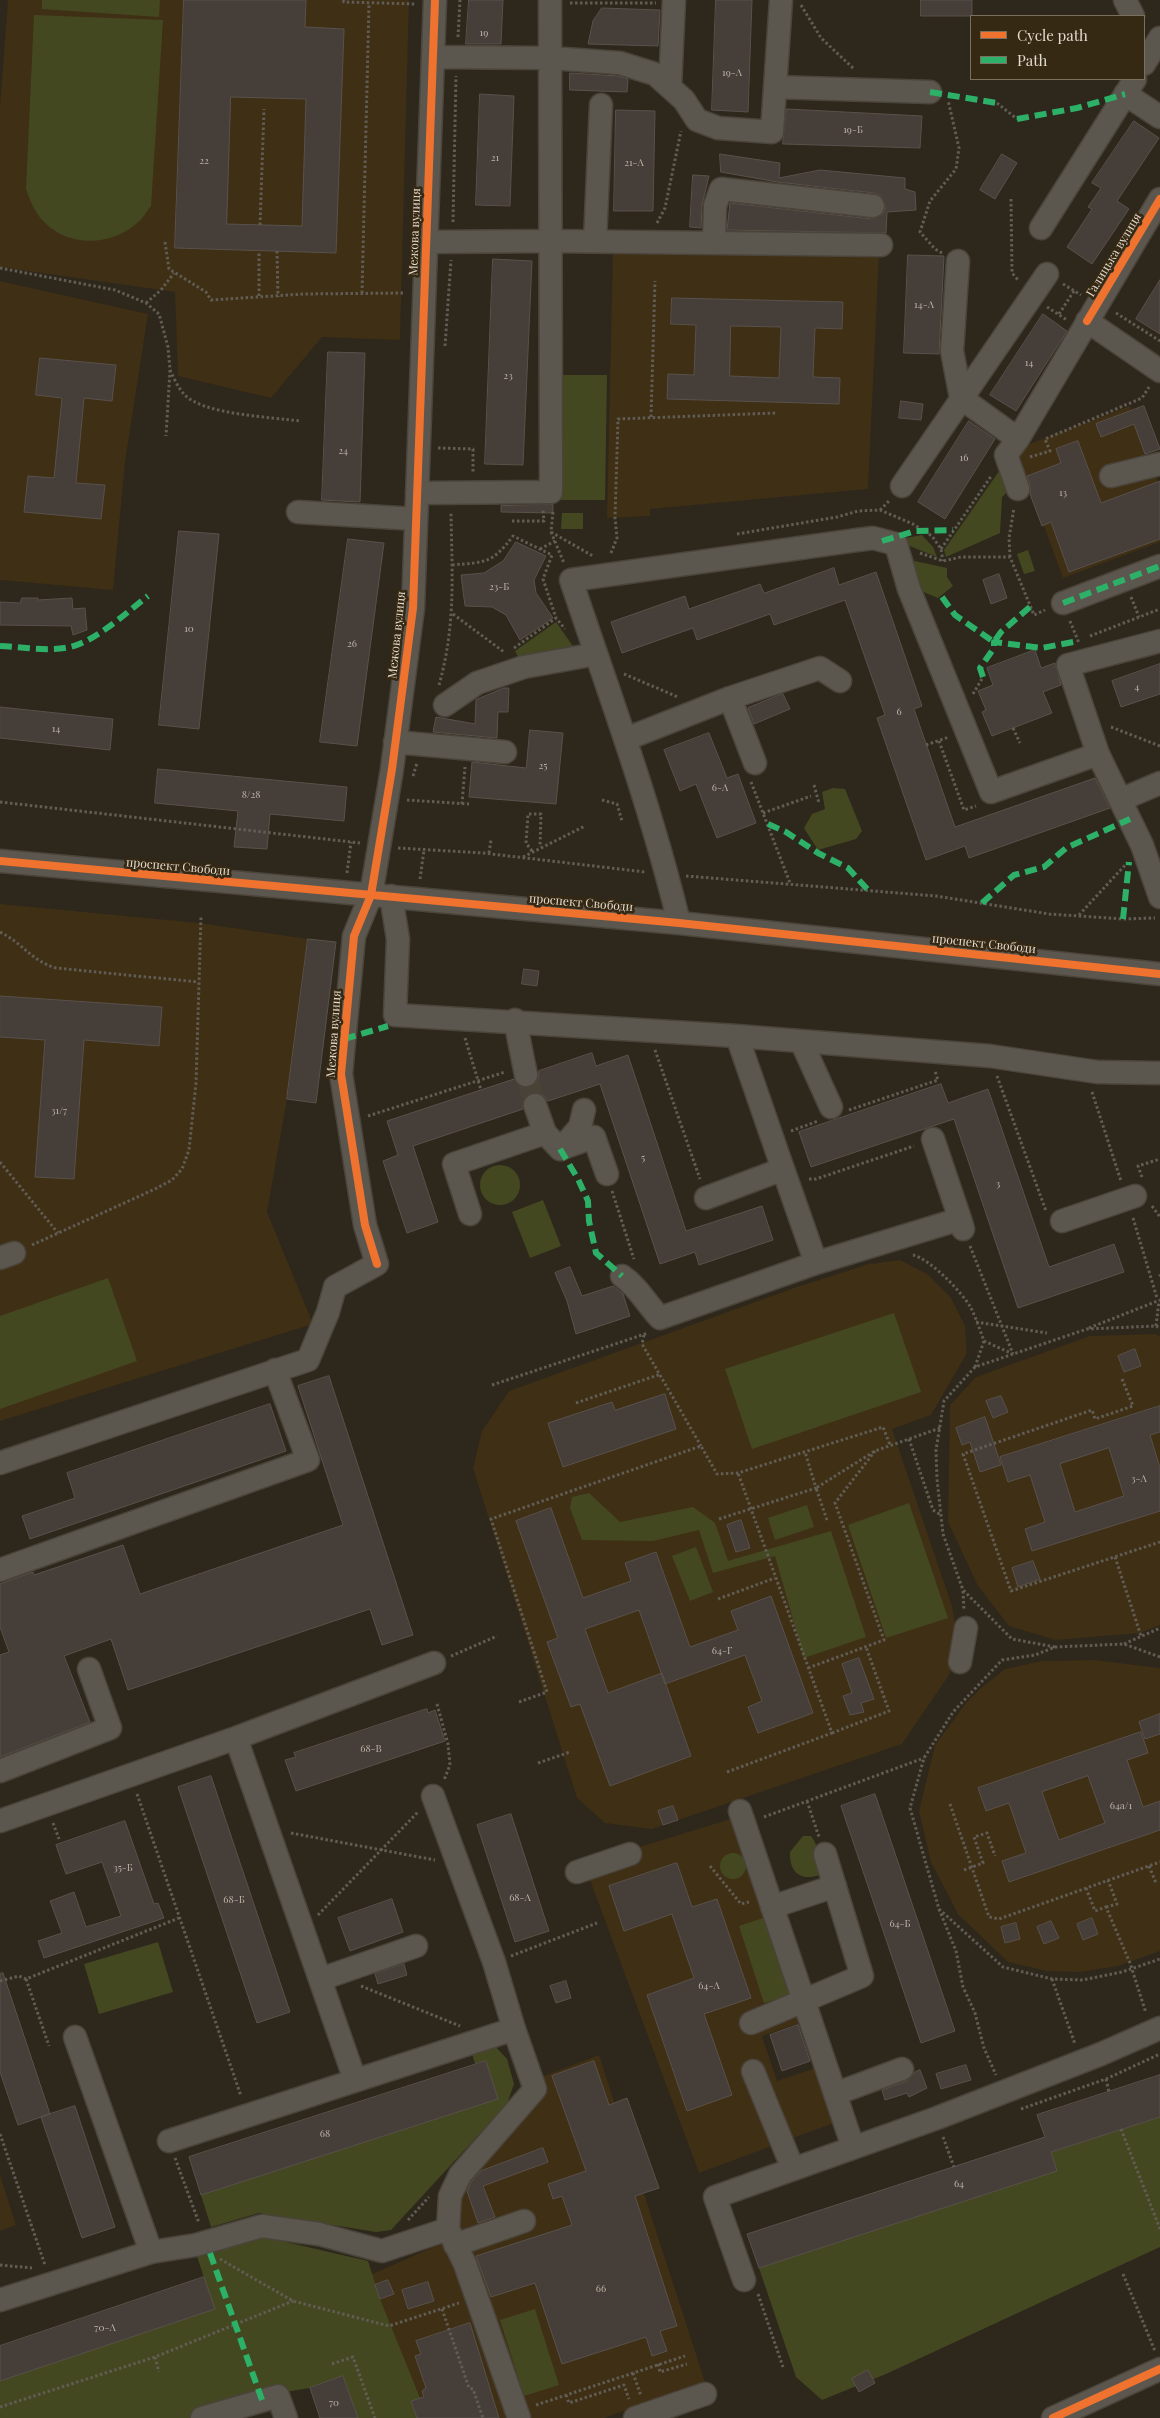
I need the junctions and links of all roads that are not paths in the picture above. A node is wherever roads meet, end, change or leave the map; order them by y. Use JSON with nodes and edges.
{"nodes":[{"id":1,"x":550,"y":0,"type":"edge"},
{"id":2,"x":781,"y":0,"type":"edge"},
{"id":3,"x":1125,"y":0,"type":"edge"},
{"id":4,"x":428,"y":2,"type":"edge"},
{"id":5,"x":674,"y":2,"type":"edge"},
{"id":6,"x":1132,"y":15,"type":"edge"},
{"id":7,"x":1154,"y":36,"type":"edge"},
{"id":8,"x":433,"y":57,"type":"junction"},
{"id":9,"x":550,"y":58,"type":"junction"},
{"id":10,"x":1145,"y":61,"type":"edge"},
{"id":11,"x":1130,"y":86,"type":"edge"},
{"id":12,"x":670,"y":87,"type":"junction"},
{"id":13,"x":775,"y":87,"type":"junction"},
{"id":14,"x":939,"y":93,"type":"road end"},
{"id":15,"x":601,"y":105,"type":"dead end"},
{"id":16,"x":1160,"y":117,"type":"edge"},
{"id":17,"x":1160,"y":200,"type":"edge"},
{"id":18,"x":873,"y":206,"type":"dead end"},
{"id":19,"x":1041,"y":228,"type":"dead end"},
{"id":20,"x":550,"y":241,"type":"junction"},
{"id":21,"x":595,"y":241,"type":"junction"},
{"id":22,"x":426,"y":242,"type":"junction"},
{"id":23,"x":714,"y":243,"type":"junction"},
{"id":24,"x":881,"y":245,"type":"dead end"},
{"id":25,"x":958,"y":261,"type":"road end"},
{"id":26,"x":1047,"y":274,"type":"dead end"},
{"id":27,"x":1085,"y":326,"type":"junction"},
{"id":28,"x":1160,"y":371,"type":"edge"},
{"id":29,"x":961,"y":398,"type":"junction"},
{"id":30,"x":1011,"y":453,"type":"junction"},
{"id":31,"x":1160,"y":464,"type":"edge"},
{"id":32,"x":1111,"y":476,"type":"dead end"},
{"id":33,"x":902,"y":486,"type":"dead end"},
{"id":34,"x":1018,"y":490,"type":"road end"},
{"id":35,"x":417,"y":493,"type":"junction"},
{"id":36,"x":298,"y":512,"type":"dead end"},
{"id":37,"x":416,"y":519,"type":"junction"},
{"id":38,"x":1160,"y":566,"type":"edge"},
{"id":39,"x":1063,"y":603,"type":"road end"},
{"id":40,"x":1160,"y":641,"type":"edge"},
{"id":41,"x":596,"y":654,"type":"junction"},
{"id":42,"x":840,"y":681,"type":"dead end"},
{"id":43,"x":441,"y":698,"type":"road end"},
{"id":44,"x":730,"y":698,"type":"junction"},
{"id":45,"x":626,"y":739,"type":"junction"},
{"id":46,"x":395,"y":742,"type":"junction"},
{"id":47,"x":505,"y":752,"type":"dead end"},
{"id":48,"x":1098,"y":754,"type":"junction"},
{"id":49,"x":755,"y":763,"type":"dead end"},
{"id":50,"x":1160,"y":783,"type":"edge"},
{"id":51,"x":1120,"y":800,"type":"junction"},
{"id":52,"x":0,"y":861,"type":"edge"},
{"id":53,"x":381,"y":895,"type":"junction"},
{"id":54,"x":1160,"y":897,"type":"edge"},
{"id":55,"x":679,"y":923,"type":"junction"},
{"id":56,"x":1160,"y":974,"type":"edge"},
{"id":57,"x":515,"y":1020,"type":"junction"},
{"id":58,"x":737,"y":1036,"type":"junction"},
{"id":59,"x":802,"y":1043,"type":"junction"},
{"id":60,"x":525,"y":1070,"type":"tunnel mouth"},
{"id":61,"x":1160,"y":1073,"type":"edge"},
{"id":62,"x":535,"y":1105,"type":"tunnel mouth"},
{"id":63,"x":584,"y":1110,"type":"dead end"},
{"id":64,"x":837,"y":1110,"type":"road end"},
{"id":65,"x":933,"y":1139,"type":"road end"},
{"id":66,"x":552,"y":1141,"type":"junction"},
{"id":67,"x":783,"y":1169,"type":"junction"},
{"id":68,"x":606,"y":1174,"type":"road end"},
{"id":69,"x":1135,"y":1196,"type":"dead end"},
{"id":70,"x":706,"y":1198,"type":"road end"},
{"id":71,"x":470,"y":1214,"type":"dead end"},
{"id":72,"x":1055,"y":1219,"type":"road end"},
{"id":73,"x":816,"y":1263,"type":"junction"},
{"id":74,"x":629,"y":1281,"type":"road end"},
{"id":75,"x":275,"y":1370,"type":"junction"},
{"id":76,"x":0,"y":1463,"type":"edge"},
{"id":77,"x":0,"y":1570,"type":"edge"},
{"id":78,"x":966,"y":1628,"type":"dead end"},
{"id":79,"x":960,"y":1662,"type":"dead end"},
{"id":80,"x":434,"y":1663,"type":"road end"},
{"id":81,"x":89,"y":1669,"type":"dead end"},
{"id":82,"x":236,"y":1738,"type":"junction"},
{"id":83,"x":0,"y":1771,"type":"edge"},
{"id":84,"x":433,"y":1796,"type":"road end"},
{"id":85,"x":742,"y":1818,"type":"road end"},
{"id":86,"x":0,"y":1821,"type":"edge"},
{"id":87,"x":630,"y":1854,"type":"dead end"},
{"id":88,"x":825,"y":1854,"type":"road end"},
{"id":89,"x":578,"y":1872,"type":"dead end"},
{"id":90,"x":835,"y":1886,"type":"junction"},
{"id":91,"x":771,"y":1902,"type":"junction"},
{"id":92,"x":416,"y":1946,"type":"dead end"},
{"id":93,"x":328,"y":1977,"type":"junction"},
{"id":94,"x":803,"y":2002,"type":"junction"},
{"id":95,"x":751,"y":2023,"type":"dead end"},
{"id":96,"x":514,"y":2029,"type":"junction"},
{"id":97,"x":1156,"y":2030,"type":"edge"},
{"id":98,"x":75,"y":2037,"type":"dead end"},
{"id":99,"x":902,"y":2069,"type":"dead end"},
{"id":100,"x":753,"y":2071,"type":"dead end"},
{"id":101,"x":355,"y":2080,"type":"junction"},
{"id":102,"x":835,"y":2094,"type":"junction"},
{"id":103,"x":169,"y":2141,"type":"road end"},
{"id":104,"x":853,"y":2147,"type":"junction"},
{"id":105,"x":793,"y":2170,"type":"junction"},
{"id":106,"x":524,"y":2220,"type":"dead end"},
{"id":107,"x":452,"y":2237,"type":"junction"},
{"id":108,"x":152,"y":2252,"type":"junction"},
{"id":109,"x":751,"y":2286,"type":"road end"},
{"id":110,"x":0,"y":2300,"type":"edge"},
{"id":111,"x":1158,"y":2362,"type":"edge"},
{"id":112,"x":705,"y":2394,"type":"dead end"},
{"id":113,"x":518,"y":2415,"type":"edge"},
{"id":114,"x":202,"y":2418,"type":"edge"},
{"id":115,"x":286,"y":2418,"type":"edge"},
{"id":116,"x":635,"y":2418,"type":"edge"},
{"id":117,"x":1053,"y":2418,"type":"edge"}],
"edges":[{"from":1,"to":9,"type":"street"},
{"from":2,"to":13,"type":"street"},
{"from":3,"to":6,"type":"street"},
{"from":4,"to":8,"type":"street","name":"Межова вулиця"},
{"from":5,"to":12,"type":"street"},
{"from":7,"to":10,"type":"street"},
{"from":8,"to":9,"type":"street"},
{"from":8,"to":22,"type":"street","name":"Межова вулиця"},
{"from":9,"to":12,"type":"street"},
{"from":9,"to":20,"type":"street"},
{"from":11,"to":16,"type":"street"},
{"from":11,"to":19,"type":"street"},
{"from":12,"to":13,"type":"street"},
{"from":13,"to":14,"type":"street"},
{"from":15,"to":21,"type":"street"},
{"from":17,"to":27,"type":"street","name":"Галицька вулиця"},
{"from":18,"to":23,"type":"street"},
{"from":20,"to":21,"type":"street"},
{"from":20,"to":22,"type":"street"},
{"from":20,"to":35,"type":"street"},
{"from":21,"to":23,"type":"street"},
{"from":22,"to":35,"type":"street","name":"Межова вулиця"},
{"from":23,"to":24,"type":"street"},
{"from":25,"to":29,"type":"street"},
{"from":26,"to":29,"type":"street"},
{"from":27,"to":28,"type":"street"},
{"from":27,"to":30,"type":"street","name":"Галицька вулиця"},
{"from":29,"to":30,"type":"street"},
{"from":29,"to":33,"type":"street"},
{"from":30,"to":34,"type":"street"},
{"from":31,"to":32,"type":"street"},
{"from":35,"to":37,"type":"street","name":"Межова вулиця"},
{"from":36,"to":37,"type":"street"},
{"from":37,"to":46,"type":"street","name":"Межова вулиця"},
{"from":38,"to":39,"type":"street"},
{"from":40,"to":48,"type":"street"},
{"from":41,"to":43,"type":"street"},
{"from":41,"to":45,"type":"street"},
{"from":41,"to":48,"type":"street"},
{"from":42,"to":44,"type":"street"},
{"from":44,"to":45,"type":"street"},
{"from":44,"to":49,"type":"street"},
{"from":45,"to":55,"type":"street"},
{"from":46,"to":47,"type":"street"},
{"from":46,"to":53,"type":"street","name":"Межова вулиця"},
{"from":48,"to":51,"type":"street"},
{"from":50,"to":51,"type":"street"},
{"from":51,"to":54,"type":"street"},
{"from":52,"to":53,"type":"street","name":"проспект Свободи"},
{"from":53,"to":55,"type":"street","name":"проспект Свободи"},
{"from":53,"to":57,"type":"street"},
{"from":53,"to":75,"type":"street","name":"Межова вулиця"},
{"from":55,"to":56,"type":"street","name":"проспект Свободи"},
{"from":57,"to":58,"type":"street"},
{"from":57,"to":60,"type":"street"},
{"from":58,"to":59,"type":"street"},
{"from":58,"to":67,"type":"street"},
{"from":59,"to":61,"type":"street"},
{"from":59,"to":64,"type":"street"},
{"from":62,"to":66,"type":"street"},
{"from":63,"to":66,"type":"street"},
{"from":65,"to":73,"type":"street"},
{"from":66,"to":68,"type":"street"},
{"from":66,"to":71,"type":"street"},
{"from":67,"to":70,"type":"street"},
{"from":67,"to":73,"type":"street"},
{"from":69,"to":72,"type":"street"},
{"from":73,"to":74,"type":"street"},
{"from":75,"to":76,"type":"street"},
{"from":75,"to":77,"type":"street"},
{"from":78,"to":79,"type":"street"},
{"from":80,"to":82,"type":"street"},
{"from":81,"to":83,"type":"street"},
{"from":82,"to":86,"type":"street"},
{"from":82,"to":93,"type":"street"},
{"from":84,"to":96,"type":"street"},
{"from":85,"to":91,"type":"street"},
{"from":87,"to":89,"type":"street"},
{"from":88,"to":90,"type":"street"},
{"from":90,"to":91,"type":"street"},
{"from":90,"to":94,"type":"street"},
{"from":91,"to":94,"type":"street"},
{"from":92,"to":93,"type":"street"},
{"from":93,"to":101,"type":"street"},
{"from":94,"to":95,"type":"street"},
{"from":94,"to":102,"type":"street"},
{"from":96,"to":101,"type":"street"},
{"from":96,"to":107,"type":"street"},
{"from":97,"to":104,"type":"street"},
{"from":98,"to":108,"type":"street"},
{"from":99,"to":102,"type":"street"},
{"from":100,"to":105,"type":"street"},
{"from":101,"to":103,"type":"street"},
{"from":102,"to":104,"type":"street"},
{"from":104,"to":105,"type":"street"},
{"from":105,"to":109,"type":"street"},
{"from":106,"to":107,"type":"street"},
{"from":107,"to":108,"type":"street"},
{"from":107,"to":113,"type":"street"},
{"from":108,"to":110,"type":"street"},
{"from":111,"to":117,"type":"street"},
{"from":112,"to":116,"type":"street"},
{"from":114,"to":115,"type":"street"}]}
